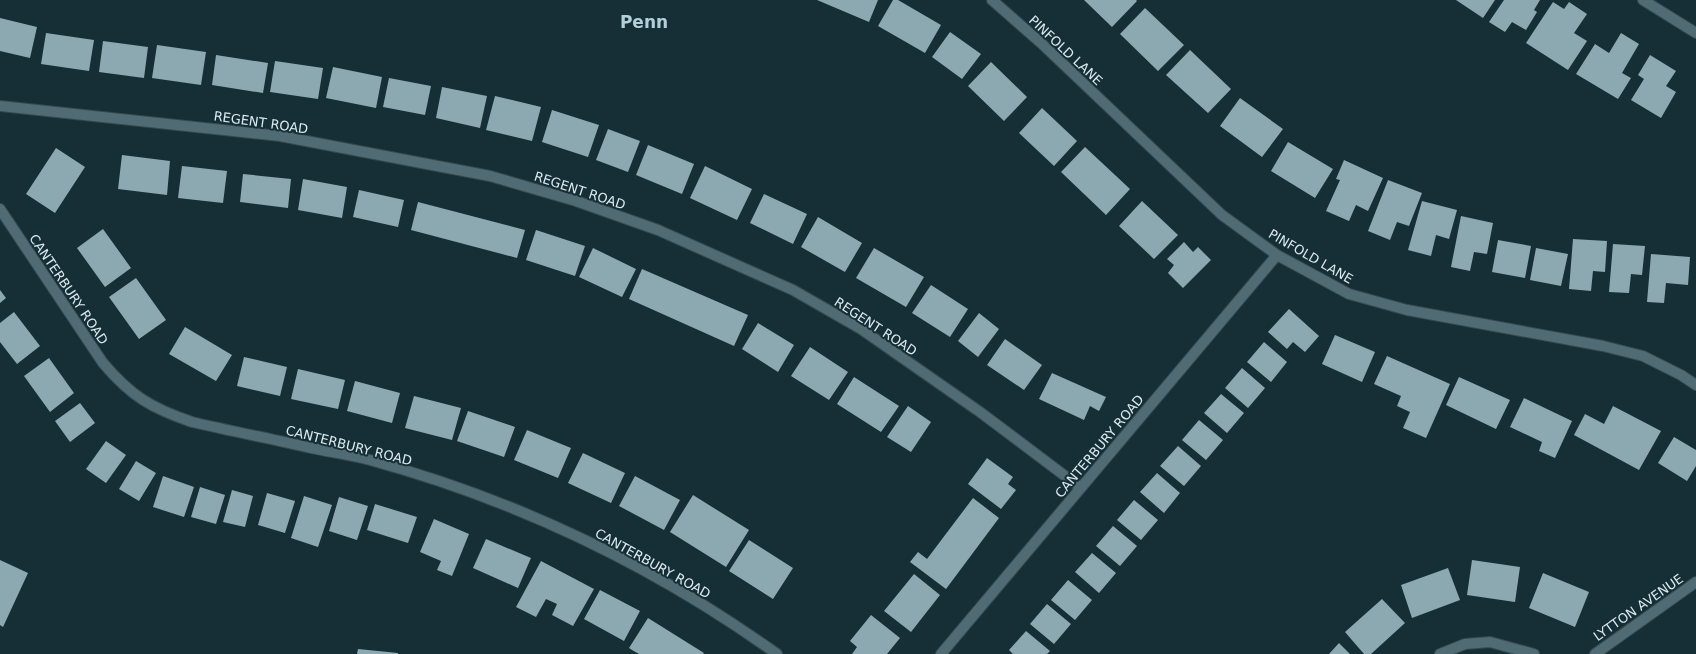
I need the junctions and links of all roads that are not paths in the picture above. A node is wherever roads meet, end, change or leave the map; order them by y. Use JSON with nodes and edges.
{"nodes":[{"id":1,"x":992,"y":0,"type":"edge"},
{"id":2,"x":1643,"y":0,"type":"edge"},
{"id":3,"x":1696,"y":33,"type":"edge"},
{"id":4,"x":0,"y":106,"type":"edge"},
{"id":5,"x":0,"y":209,"type":"edge"},
{"id":6,"x":1277,"y":255,"type":"junction"},
{"id":7,"x":1696,"y":385,"type":"edge"},
{"id":8,"x":1081,"y":488,"type":"junction"},
{"id":9,"x":1696,"y":582,"type":"edge"},
{"id":10,"x":777,"y":654,"type":"edge"},
{"id":11,"x":941,"y":654,"type":"edge"},
{"id":12,"x":1440,"y":654,"type":"edge"},
{"id":13,"x":1534,"y":654,"type":"edge"},
{"id":14,"x":1595,"y":654,"type":"edge"}],
"edges":[{"from":1,"to":6,"type":"street","name":"PINFOLD LANE"},
{"from":2,"to":3,"type":"street"},
{"from":4,"to":8,"type":"street","name":"REGENT ROAD"},
{"from":5,"to":10,"type":"street","name":"CANTERBURY ROAD"},
{"from":6,"to":7,"type":"street","name":"PINFOLD LANE"},
{"from":6,"to":8,"type":"street","name":"CANTERBURY ROAD"},
{"from":8,"to":11,"type":"street","name":"CANTERBURY ROAD"},
{"from":9,"to":14,"type":"street","name":"LYTTON AVENUE"},
{"from":12,"to":13,"type":"street"}]}
